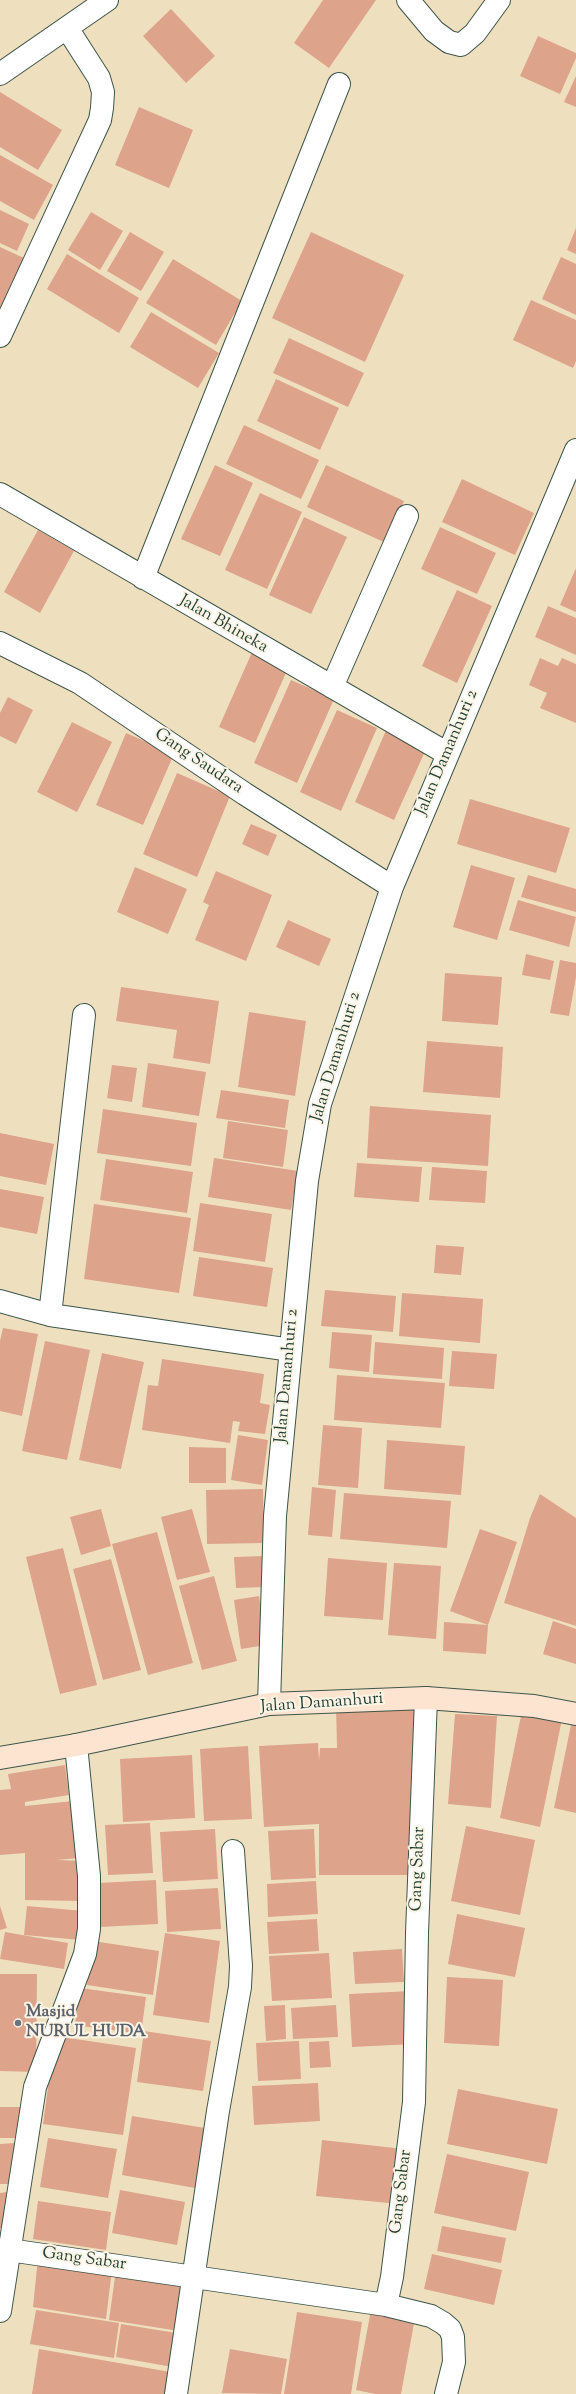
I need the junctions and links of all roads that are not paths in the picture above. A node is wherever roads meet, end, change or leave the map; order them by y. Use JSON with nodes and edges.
{"nodes":[{"id":1,"x":107,"y":0,"type":"edge"},
{"id":2,"x":408,"y":0,"type":"edge"},
{"id":3,"x":499,"y":0,"type":"edge"},
{"id":4,"x":67,"y":28,"type":"junction"},
{"id":5,"x":0,"y":74,"type":"edge"},
{"id":6,"x":339,"y":84,"type":"dead end"},
{"id":7,"x":0,"y":336,"type":"edge"},
{"id":8,"x":576,"y":450,"type":"edge"},
{"id":9,"x":0,"y":494,"type":"edge"},
{"id":10,"x":407,"y":516,"type":"dead end"},
{"id":11,"x":142,"y":578,"type":"junction"},
{"id":12,"x":0,"y":643,"type":"edge"},
{"id":13,"x":332,"y":687,"type":"junction"},
{"id":14,"x":448,"y":754,"type":"junction"},
{"id":15,"x":392,"y":887,"type":"junction"},
{"id":16,"x":84,"y":1015,"type":"dead end"},
{"id":17,"x":0,"y":1301,"type":"edge"},
{"id":18,"x":50,"y":1315,"type":"junction"},
{"id":19,"x":291,"y":1350,"type":"junction"},
{"id":20,"x":426,"y":1698,"type":"junction"},
{"id":21,"x":269,"y":1704,"type":"junction"},
{"id":22,"x":576,"y":1714,"type":"edge"},
{"id":23,"x":76,"y":1745,"type":"junction"},
{"id":24,"x":0,"y":1758,"type":"edge"},
{"id":25,"x":233,"y":1851,"type":"dead end"},
{"id":26,"x":9,"y":2250,"type":"junction"},
{"id":27,"x":194,"y":2276,"type":"junction"},
{"id":28,"x":386,"y":2305,"type":"junction"},
{"id":29,"x":0,"y":2311,"type":"edge"},
{"id":30,"x":176,"y":2394,"type":"edge"},
{"id":31,"x":446,"y":2394,"type":"edge"}],
"edges":[{"from":1,"to":4,"type":"street"},
{"from":2,"to":3,"type":"street"},
{"from":4,"to":5,"type":"street"},
{"from":4,"to":7,"type":"street"},
{"from":6,"to":11,"type":"street"},
{"from":8,"to":14,"type":"street","name":"Jalan Damanhuri 2"},
{"from":9,"to":11,"type":"street","name":"Jalan Bhineka"},
{"from":10,"to":13,"type":"street"},
{"from":11,"to":13,"type":"street","name":"Jalan Bhineka"},
{"from":12,"to":15,"type":"street","name":"Gang Saudara"},
{"from":13,"to":14,"type":"street","name":"Jalan Bhineka"},
{"from":14,"to":15,"type":"street","name":"Jalan Damanhuri 2"},
{"from":15,"to":19,"type":"street","name":"Jalan Damanhuri 2"},
{"from":16,"to":18,"type":"street"},
{"from":17,"to":18,"type":"street"},
{"from":18,"to":19,"type":"street"},
{"from":19,"to":21,"type":"street","name":"Jalan Damanhuri 2"},
{"from":20,"to":21,"type":"street","name":"Jalan Damanhuri"},
{"from":20,"to":22,"type":"street","name":"Jalan Damanhuri"},
{"from":20,"to":28,"type":"street","name":"Gang Sabar"},
{"from":21,"to":23,"type":"street","name":"Jalan Damanhuri"},
{"from":23,"to":24,"type":"street","name":"Jalan Damanhuri"},
{"from":23,"to":26,"type":"street"},
{"from":25,"to":27,"type":"street"},
{"from":26,"to":27,"type":"street","name":"Gang Sabar"},
{"from":26,"to":29,"type":"street"},
{"from":27,"to":28,"type":"street","name":"Gang Sabar"},
{"from":27,"to":30,"type":"street"},
{"from":28,"to":31,"type":"street"}]}
